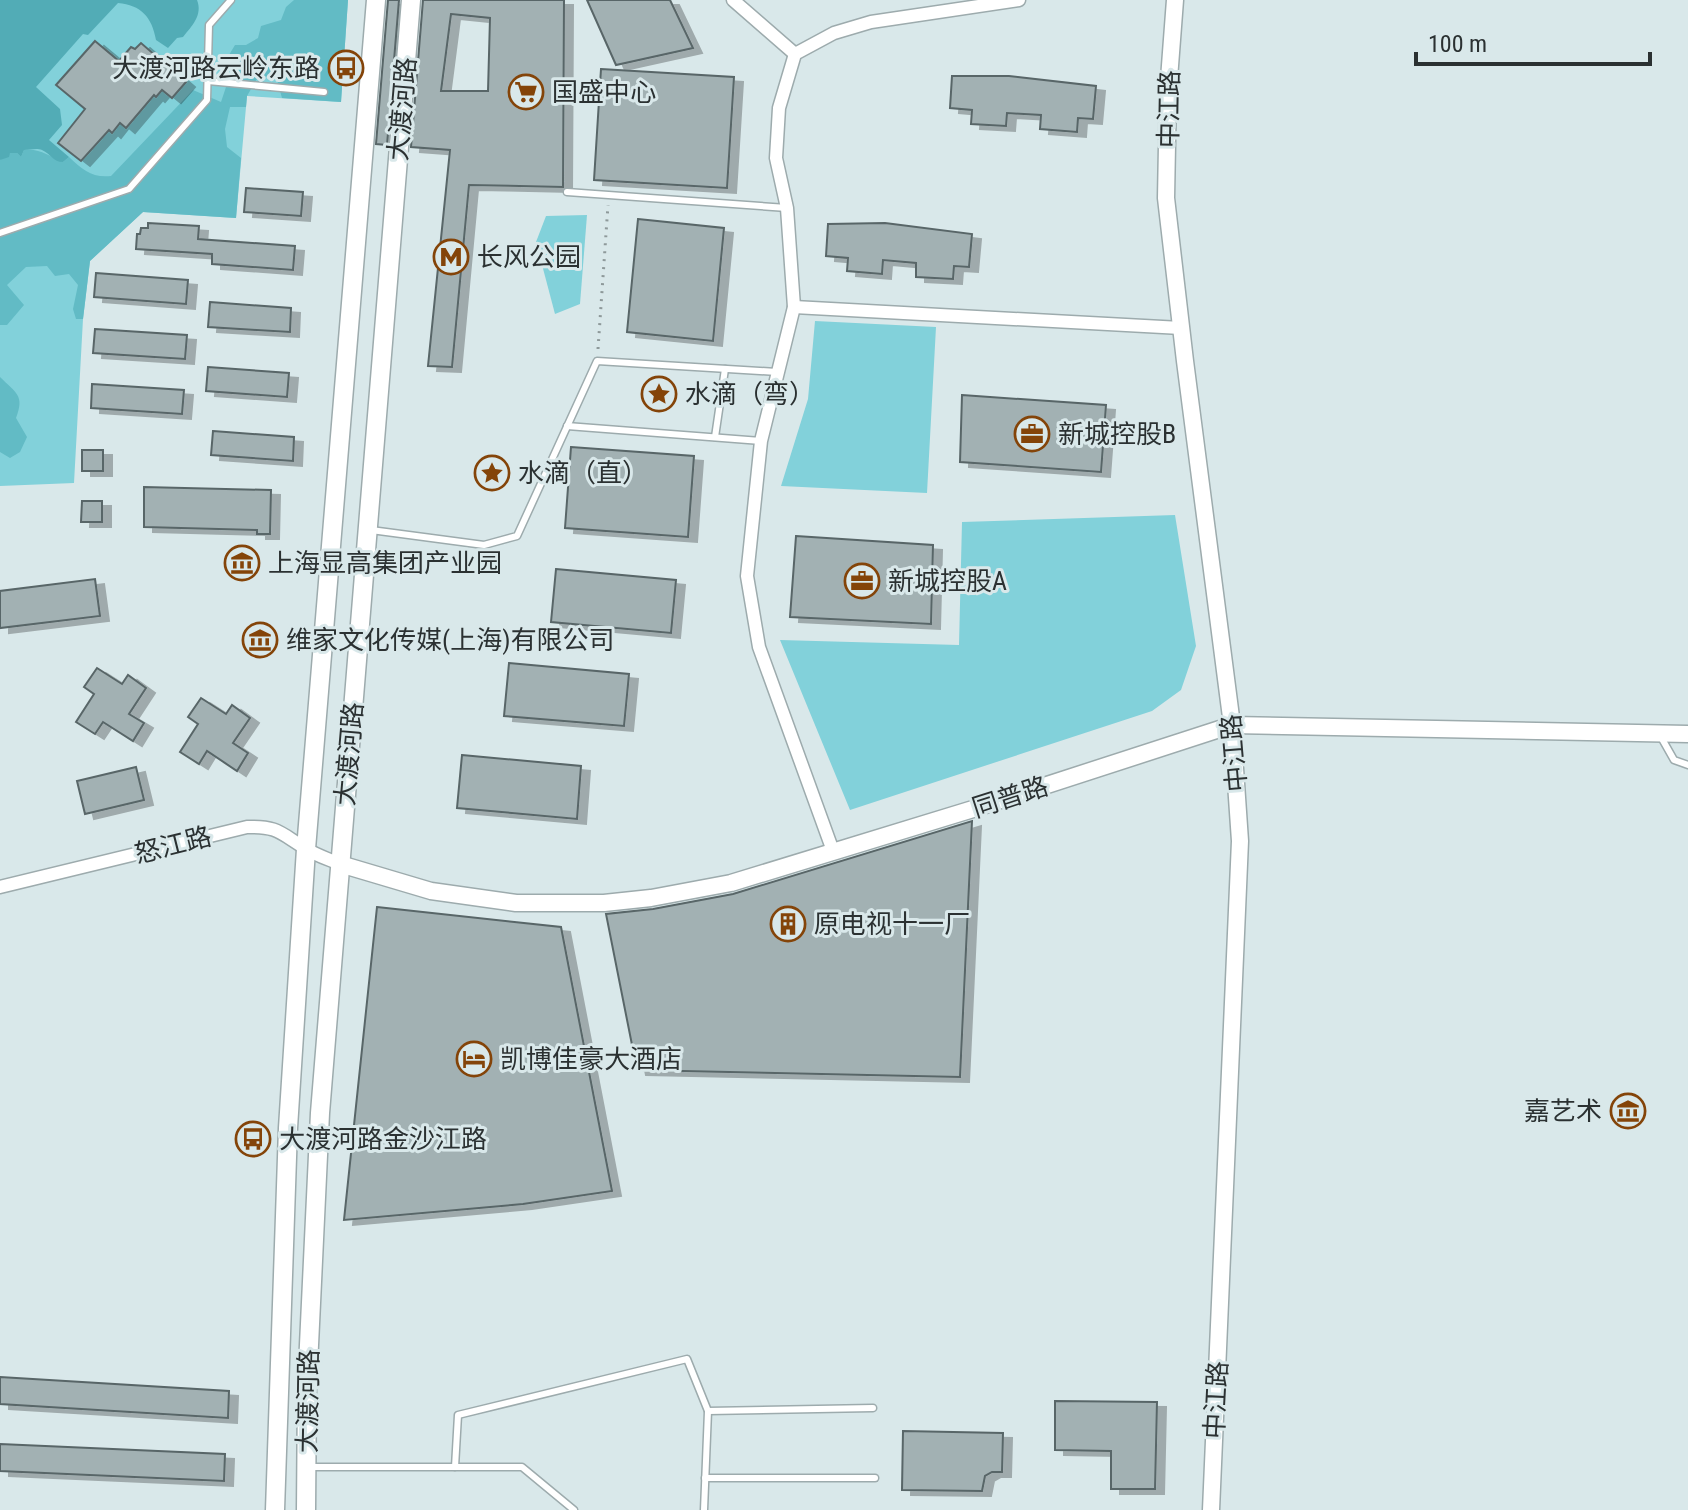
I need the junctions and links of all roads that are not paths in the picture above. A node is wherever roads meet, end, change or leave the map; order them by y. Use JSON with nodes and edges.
{"nodes":[{"id":1,"x":231,"y":0,"type":"edge"},
{"id":2,"x":376,"y":0,"type":"edge"},
{"id":3,"x":411,"y":0,"type":"edge"},
{"id":4,"x":733,"y":0,"type":"edge"},
{"id":5,"x":1019,"y":0,"type":"edge"},
{"id":6,"x":1175,"y":0,"type":"edge"},
{"id":7,"x":795,"y":54,"type":"junction"},
{"id":8,"x":208,"y":81,"type":"junction"},
{"id":9,"x":324,"y":92,"type":"dead end"},
{"id":10,"x":567,"y":192,"type":"dead end"},
{"id":11,"x":787,"y":208,"type":"junction"},
{"id":12,"x":0,"y":233,"type":"edge"},
{"id":13,"x":794,"y":307,"type":"junction"},
{"id":14,"x":1181,"y":328,"type":"junction"},
{"id":15,"x":725,"y":369,"type":"junction"},
{"id":16,"x":779,"y":372,"type":"junction"},
{"id":17,"x":567,"y":426,"type":"junction"},
{"id":18,"x":715,"y":437,"type":"junction"},
{"id":19,"x":761,"y":441,"type":"junction"},
{"id":20,"x":367,"y":530,"type":"junction"},
{"id":21,"x":1232,"y":725,"type":"junction"},
{"id":22,"x":1659,"y":734,"type":"junction"},
{"id":23,"x":1688,"y":734,"type":"edge"},
{"id":24,"x":1688,"y":765,"type":"edge"},
{"id":25,"x":306,"y":849,"type":"junction"},
{"id":26,"x":833,"y":851,"type":"junction"},
{"id":27,"x":340,"y":864,"type":"junction"},
{"id":28,"x":0,"y":887,"type":"edge"},
{"id":29,"x":873,"y":1408,"type":"dead end"},
{"id":30,"x":708,"y":1411,"type":"junction"},
{"id":31,"x":307,"y":1467,"type":"junction"},
{"id":32,"x":455,"y":1467,"type":"junction"},
{"id":33,"x":705,"y":1478,"type":"junction"},
{"id":34,"x":875,"y":1478,"type":"dead end"},
{"id":35,"x":275,"y":1510,"type":"edge"},
{"id":36,"x":306,"y":1510,"type":"edge"},
{"id":37,"x":574,"y":1510,"type":"edge"},
{"id":38,"x":704,"y":1510,"type":"edge"},
{"id":39,"x":1211,"y":1510,"type":"edge"}],
"edges":[{"from":1,"to":8,"type":"lane"},
{"from":2,"to":25,"type":"main road","name":"大渡河路"},
{"from":3,"to":20,"type":"main road","name":"大渡河路"},
{"from":4,"to":7,"type":"street"},
{"from":5,"to":7,"type":"street"},
{"from":6,"to":14,"type":"street","name":"中江路"},
{"from":7,"to":11,"type":"street"},
{"from":8,"to":9,"type":"lane"},
{"from":8,"to":12,"type":"lane"},
{"from":10,"to":11,"type":"lane"},
{"from":11,"to":13,"type":"street"},
{"from":13,"to":14,"type":"street"},
{"from":13,"to":16,"type":"street"},
{"from":14,"to":21,"type":"street","name":"中江路"},
{"from":15,"to":16,"type":"lane"},
{"from":15,"to":17,"type":"lane"},
{"from":15,"to":18,"type":"lane"},
{"from":16,"to":19,"type":"street"},
{"from":17,"to":18,"type":"lane"},
{"from":17,"to":20,"type":"lane"},
{"from":18,"to":19,"type":"lane"},
{"from":19,"to":26,"type":"street"},
{"from":20,"to":27,"type":"main road","name":"大渡河路"},
{"from":21,"to":22,"type":"street","name":"同普路"},
{"from":21,"to":26,"type":"street","name":"同普路"},
{"from":21,"to":39,"type":"street","name":"中江路"},
{"from":22,"to":23,"type":"street","name":"同普路"},
{"from":22,"to":24,"type":"lane"},
{"from":25,"to":27,"type":"street","name":"怒江路"},
{"from":25,"to":28,"type":"street","name":"怒江路"},
{"from":25,"to":35,"type":"main road","name":"大渡河路"},
{"from":26,"to":27,"type":"street","name":"同普路"},
{"from":27,"to":31,"type":"main road","name":"大渡河路"},
{"from":29,"to":30,"type":"lane"},
{"from":30,"to":32,"type":"lane"},
{"from":30,"to":33,"type":"lane"},
{"from":31,"to":32,"type":"lane"},
{"from":31,"to":36,"type":"main road","name":"大渡河路"},
{"from":32,"to":37,"type":"lane"},
{"from":33,"to":34,"type":"lane"},
{"from":33,"to":38,"type":"lane"}]}
